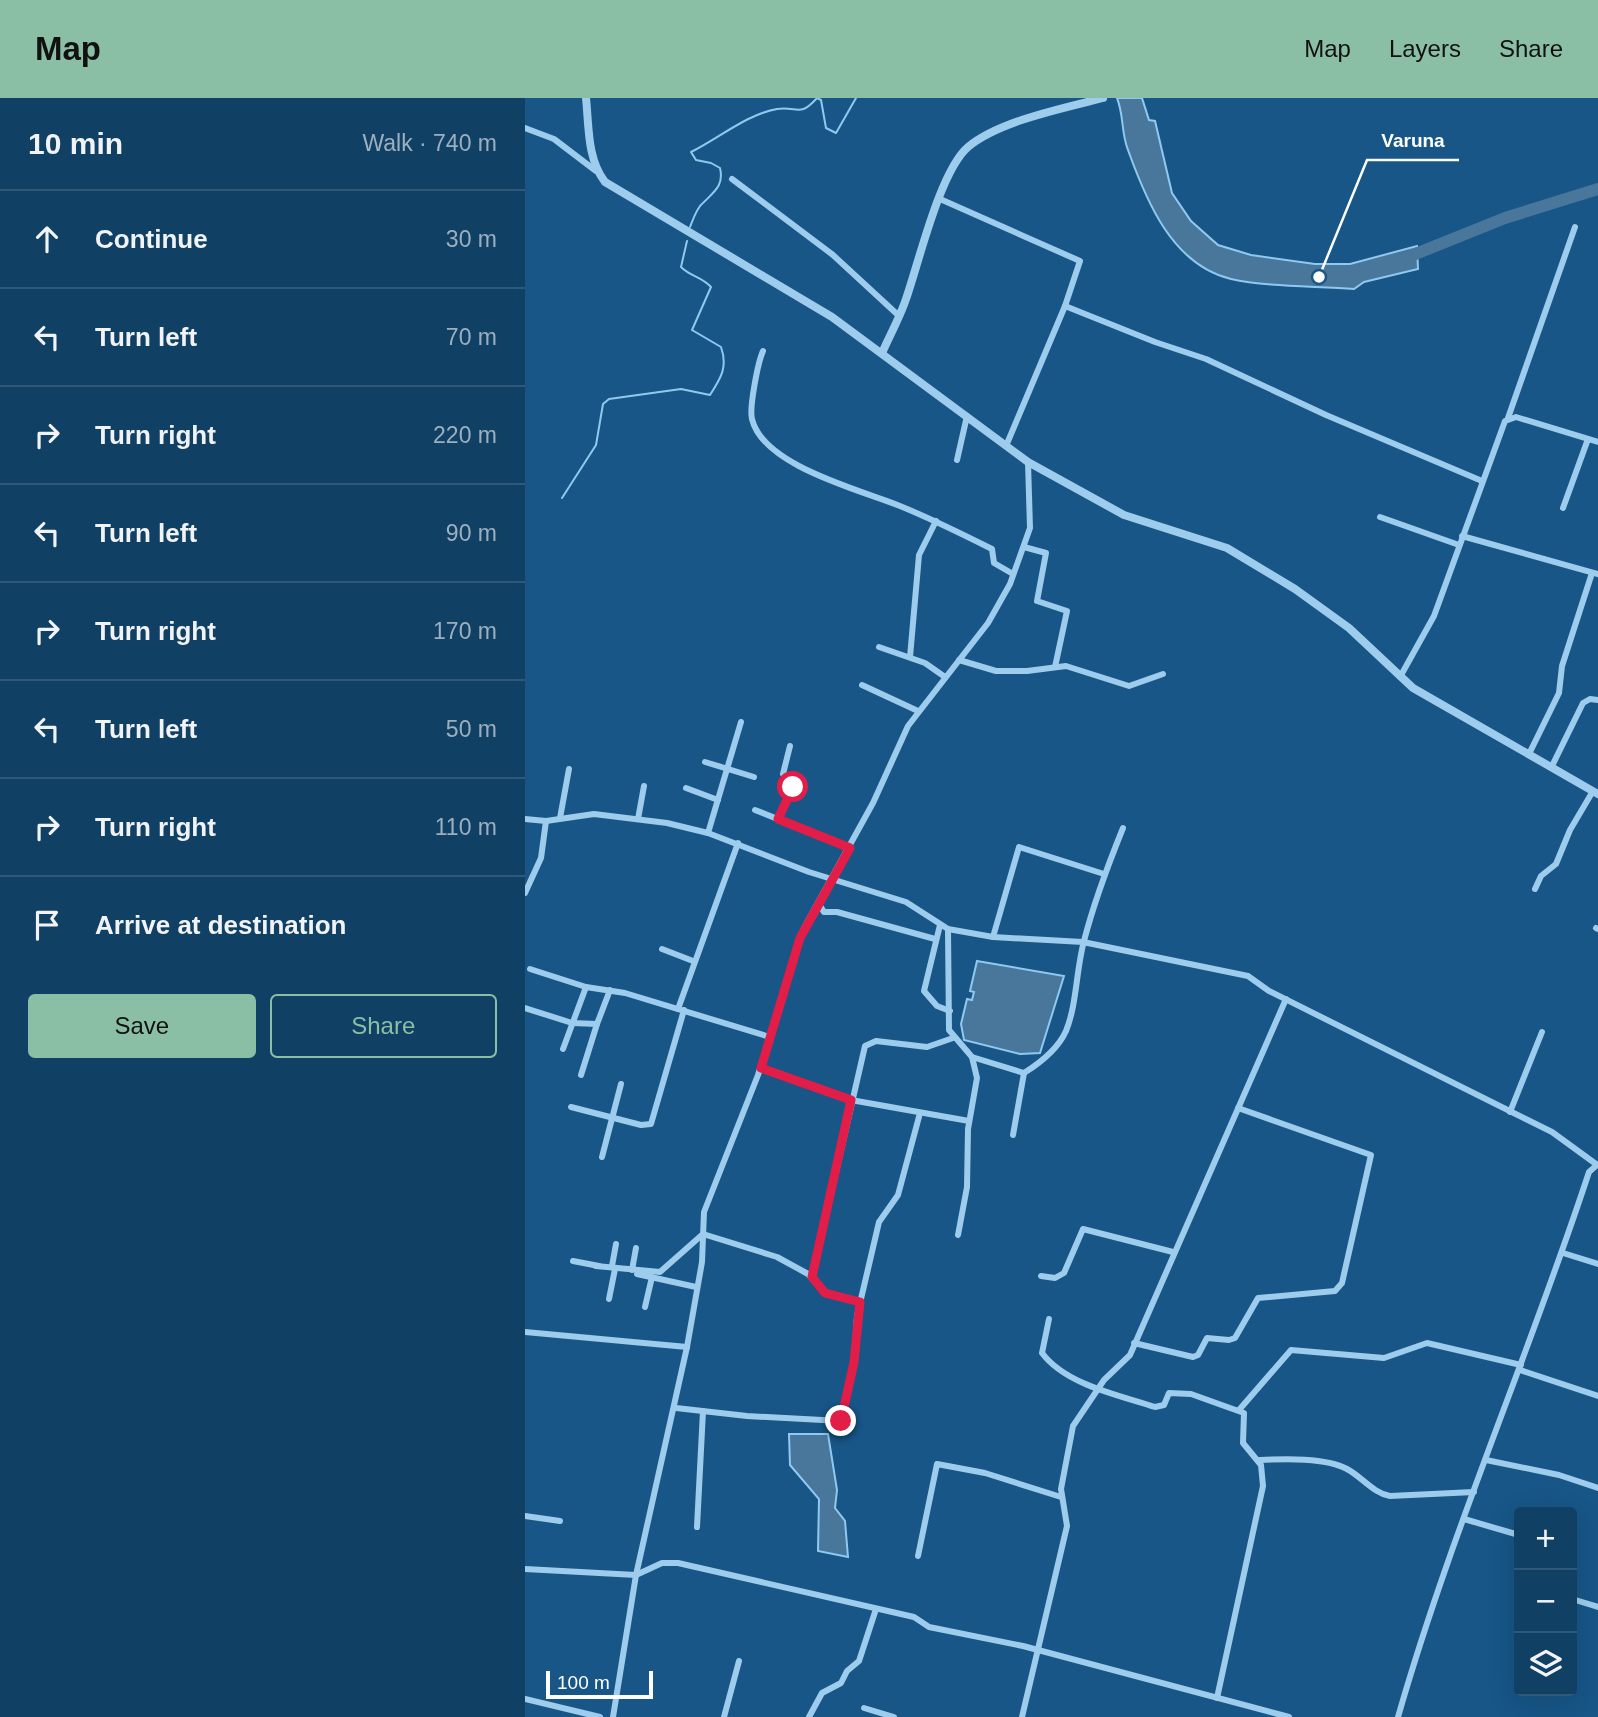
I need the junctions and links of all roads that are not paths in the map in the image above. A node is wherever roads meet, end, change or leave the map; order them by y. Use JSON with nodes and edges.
{"nodes":[{"id":1,"x":586,"y":98,"type":"edge"},
{"id":2,"x":1104,"y":98,"type":"edge"},
{"id":3,"x":525,"y":128,"type":"edge"},
{"id":4,"x":596,"y":171,"type":"junction"},
{"id":5,"x":732,"y":179,"type":"dead end"},
{"id":6,"x":940,"y":199,"type":"junction"},
{"id":7,"x":1575,"y":227,"type":"dead end"},
{"id":8,"x":1065,"y":306,"type":"junction"},
{"id":9,"x":898,"y":315,"type":"junction"},
{"id":10,"x":763,"y":351,"type":"dead end"},
{"id":11,"x":882,"y":353,"type":"junction"},
{"id":12,"x":967,"y":416,"type":"junction"},
{"id":13,"x":1508,"y":418,"type":"junction"},
{"id":14,"x":1588,"y":439,"type":"junction"},
{"id":15,"x":1598,"y":442,"type":"edge"},
{"id":16,"x":1006,"y":446,"type":"junction"},
{"id":17,"x":957,"y":460,"type":"dead end"},
{"id":18,"x":1028,"y":462,"type":"junction"},
{"id":19,"x":1482,"y":481,"type":"junction"},
{"id":20,"x":1563,"y":508,"type":"dead end"},
{"id":21,"x":1380,"y":517,"type":"dead end"},
{"id":22,"x":936,"y":521,"type":"junction"},
{"id":23,"x":1462,"y":536,"type":"junction"},
{"id":24,"x":1459,"y":545,"type":"junction"},
{"id":25,"x":1024,"y":547,"type":"junction"},
{"id":26,"x":1595,"y":573,"type":"edge"},
{"id":27,"x":1013,"y":574,"type":"junction"},
{"id":28,"x":879,"y":647,"type":"dead end"},
{"id":29,"x":911,"y":657,"type":"junction"},
{"id":30,"x":959,"y":660,"type":"junction"},
{"id":31,"x":1055,"y":667,"type":"junction"},
{"id":32,"x":1163,"y":674,"type":"dead end"},
{"id":33,"x":945,"y":677,"type":"junction"},
{"id":34,"x":1400,"y":677,"type":"junction"},
{"id":35,"x":862,"y":685,"type":"dead end"},
{"id":36,"x":1598,"y":700,"type":"edge"},
{"id":37,"x":918,"y":711,"type":"junction"},
{"id":38,"x":741,"y":722,"type":"dead end"},
{"id":39,"x":790,"y":746,"type":"dead end"},
{"id":40,"x":1529,"y":754,"type":"junction"},
{"id":41,"x":705,"y":762,"type":"dead end"},
{"id":42,"x":1552,"y":766,"type":"junction"},
{"id":43,"x":569,"y":769,"type":"dead end"},
{"id":44,"x":727,"y":769,"type":"junction"},
{"id":45,"x":754,"y":776,"type":"dead end"},
{"id":46,"x":644,"y":786,"type":"dead end"},
{"id":47,"x":687,"y":788,"type":"dead end"},
{"id":48,"x":1595,"y":792,"type":"edge"},
{"id":49,"x":717,"y":800,"type":"junction"},
{"id":50,"x":755,"y":810,"type":"dead end"},
{"id":51,"x":560,"y":818,"type":"junction"},
{"id":52,"x":525,"y":819,"type":"edge"},
{"id":53,"x":638,"y":819,"type":"junction"},
{"id":54,"x":778,"y":819,"type":"junction"},
{"id":55,"x":546,"y":821,"type":"junction"},
{"id":56,"x":1123,"y":828,"type":"dead end"},
{"id":57,"x":708,"y":833,"type":"junction"},
{"id":58,"x":738,"y":843,"type":"junction"},
{"id":59,"x":850,"y":848,"type":"junction"},
{"id":60,"x":1104,"y":874,"type":"junction"},
{"id":61,"x":834,"y":877,"type":"junction"},
{"id":62,"x":1535,"y":889,"type":"dead end"},
{"id":63,"x":525,"y":893,"type":"edge"},
{"id":64,"x":818,"y":904,"type":"junction"},
{"id":65,"x":940,"y":925,"type":"junction"},
{"id":66,"x":948,"y":929,"type":"junction"},
{"id":67,"x":993,"y":937,"type":"junction"},
{"id":68,"x":935,"y":939,"type":"junction"},
{"id":69,"x":1083,"y":942,"type":"junction"},
{"id":70,"x":662,"y":949,"type":"dead end"},
{"id":71,"x":693,"y":961,"type":"junction"},
{"id":72,"x":530,"y":969,"type":"dead end"},
{"id":73,"x":586,"y":987,"type":"junction"},
{"id":74,"x":610,"y":990,"type":"junction"},
{"id":75,"x":1286,"y":999,"type":"junction"},
{"id":76,"x":525,"y":1007,"type":"edge"},
{"id":77,"x":681,"y":1009,"type":"junction"},
{"id":78,"x":950,"y":1010,"type":"junction"},
{"id":79,"x":572,"y":1023,"type":"junction"},
{"id":80,"x":597,"y":1024,"type":"junction"},
{"id":81,"x":1542,"y":1032,"type":"dead end"},
{"id":82,"x":770,"y":1037,"type":"junction"},
{"id":83,"x":953,"y":1038,"type":"junction"},
{"id":84,"x":563,"y":1049,"type":"dead end"},
{"id":85,"x":972,"y":1057,"type":"junction"},
{"id":86,"x":761,"y":1068,"type":"junction"},
{"id":87,"x":1024,"y":1073,"type":"junction"},
{"id":88,"x":580,"y":1075,"type":"dead end"},
{"id":89,"x":621,"y":1084,"type":"dead end"},
{"id":90,"x":851,"y":1100,"type":"junction"},
{"id":91,"x":571,"y":1107,"type":"dead end"},
{"id":92,"x":1238,"y":1108,"type":"junction"},
{"id":93,"x":920,"y":1112,"type":"junction"},
{"id":94,"x":1510,"y":1112,"type":"junction"},
{"id":95,"x":611,"y":1118,"type":"junction"},
{"id":96,"x":969,"y":1121,"type":"junction"},
{"id":97,"x":1013,"y":1135,"type":"dead end"},
{"id":98,"x":602,"y":1157,"type":"dead end"},
{"id":99,"x":1597,"y":1165,"type":"edge"},
{"id":100,"x":703,"y":1234,"type":"junction"},
{"id":101,"x":958,"y":1235,"type":"dead end"},
{"id":102,"x":616,"y":1244,"type":"dead end"},
{"id":103,"x":636,"y":1248,"type":"dead end"},
{"id":104,"x":1173,"y":1252,"type":"junction"},
{"id":105,"x":1563,"y":1253,"type":"junction"},
{"id":106,"x":573,"y":1261,"type":"dead end"},
{"id":107,"x":1598,"y":1264,"type":"edge"},
{"id":108,"x":613,"y":1268,"type":"junction"},
{"id":109,"x":632,"y":1270,"type":"junction"},
{"id":110,"x":1041,"y":1276,"type":"dead end"},
{"id":111,"x":652,"y":1277,"type":"junction"},
{"id":112,"x":812,"y":1277,"type":"junction"},
{"id":113,"x":696,"y":1287,"type":"junction"},
{"id":114,"x":609,"y":1299,"type":"dead end"},
{"id":115,"x":860,"y":1302,"type":"junction"},
{"id":116,"x":645,"y":1307,"type":"dead end"},
{"id":117,"x":1049,"y":1319,"type":"dead end"},
{"id":118,"x":525,"y":1332,"type":"edge"},
{"id":119,"x":1135,"y":1343,"type":"junction"},
{"id":120,"x":687,"y":1347,"type":"junction"},
{"id":121,"x":1520,"y":1367,"type":"junction"},
{"id":122,"x":1099,"y":1389,"type":"junction"},
{"id":123,"x":1598,"y":1396,"type":"edge"},
{"id":124,"x":676,"y":1408,"type":"junction"},
{"id":125,"x":1239,"y":1410,"type":"junction"},
{"id":126,"x":703,"y":1411,"type":"junction"},
{"id":127,"x":1258,"y":1460,"type":"junction"},
{"id":128,"x":1486,"y":1460,"type":"junction"},
{"id":129,"x":1598,"y":1488,"type":"edge"},
{"id":130,"x":1474,"y":1492,"type":"junction"},
{"id":131,"x":1061,"y":1497,"type":"junction"},
{"id":132,"x":525,"y":1516,"type":"edge"},
{"id":133,"x":1464,"y":1519,"type":"junction"},
{"id":134,"x":560,"y":1521,"type":"dead end"},
{"id":135,"x":697,"y":1527,"type":"dead end"},
{"id":136,"x":1514,"y":1534,"type":"edge"},
{"id":137,"x":918,"y":1556,"type":"dead end"},
{"id":138,"x":525,"y":1569,"type":"edge"},
{"id":139,"x":636,"y":1575,"type":"junction"},
{"id":140,"x":1577,"y":1601,"type":"edge"},
{"id":141,"x":1598,"y":1607,"type":"edge"},
{"id":142,"x":876,"y":1609,"type":"junction"},
{"id":143,"x":1037,"y":1650,"type":"junction"},
{"id":144,"x":739,"y":1661,"type":"dead end"},
{"id":145,"x":1217,"y":1698,"type":"junction"},
{"id":146,"x":525,"y":1699,"type":"edge"},
{"id":147,"x":864,"y":1708,"type":"dead end"},
{"id":148,"x":600,"y":1717,"type":"edge"},
{"id":149,"x":613,"y":1717,"type":"edge"},
{"id":150,"x":724,"y":1717,"type":"edge"},
{"id":151,"x":809,"y":1717,"type":"edge"},
{"id":152,"x":894,"y":1717,"type":"edge"},
{"id":153,"x":1022,"y":1717,"type":"edge"},
{"id":154,"x":1289,"y":1717,"type":"edge"},
{"id":155,"x":1398,"y":1717,"type":"edge"}],
"edges":[{"from":1,"to":4,"type":"street"},
{"from":2,"to":6,"type":"street"},
{"from":3,"to":4,"type":"street"},
{"from":4,"to":11,"type":"street"},
{"from":5,"to":9,"type":"street"},
{"from":6,"to":8,"type":"street"},
{"from":6,"to":9,"type":"street"},
{"from":7,"to":13,"type":"street"},
{"from":8,"to":16,"type":"street"},
{"from":8,"to":19,"type":"street"},
{"from":9,"to":11,"type":"street"},
{"from":10,"to":22,"type":"street"},
{"from":11,"to":12,"type":"street"},
{"from":12,"to":16,"type":"street"},
{"from":12,"to":17,"type":"street"},
{"from":13,"to":14,"type":"street"},
{"from":13,"to":19,"type":"street"},
{"from":14,"to":15,"type":"street"},
{"from":14,"to":20,"type":"street"},
{"from":16,"to":18,"type":"street"},
{"from":18,"to":25,"type":"street"},
{"from":18,"to":34,"type":"street"},
{"from":19,"to":23,"type":"street"},
{"from":21,"to":24,"type":"street"},
{"from":22,"to":27,"type":"street"},
{"from":22,"to":29,"type":"street"},
{"from":23,"to":24,"type":"street"},
{"from":23,"to":26,"type":"street"},
{"from":24,"to":34,"type":"street"},
{"from":25,"to":27,"type":"street"},
{"from":25,"to":31,"type":"street"},
{"from":26,"to":40,"type":"street"},
{"from":27,"to":30,"type":"street"},
{"from":28,"to":29,"type":"street"},
{"from":29,"to":33,"type":"street"},
{"from":30,"to":31,"type":"street"},
{"from":30,"to":33,"type":"street"},
{"from":31,"to":32,"type":"street"},
{"from":33,"to":37,"type":"street"},
{"from":34,"to":40,"type":"street"},
{"from":35,"to":37,"type":"street"},
{"from":36,"to":42,"type":"street"},
{"from":37,"to":59,"type":"street"},
{"from":38,"to":44,"type":"street"},
{"from":39,"to":54,"type":"street"},
{"from":40,"to":42,"type":"street"},
{"from":41,"to":44,"type":"street"},
{"from":42,"to":48,"type":"street"},
{"from":43,"to":51,"type":"street"},
{"from":44,"to":45,"type":"street"},
{"from":44,"to":49,"type":"street"},
{"from":46,"to":53,"type":"street"},
{"from":47,"to":49,"type":"street"},
{"from":48,"to":62,"type":"street"},
{"from":49,"to":57,"type":"street"},
{"from":50,"to":54,"type":"street"},
{"from":51,"to":53,"type":"street"},
{"from":51,"to":55,"type":"street"},
{"from":52,"to":55,"type":"street"},
{"from":53,"to":57,"type":"street"},
{"from":54,"to":59,"type":"street"},
{"from":55,"to":63,"type":"street"},
{"from":56,"to":60,"type":"street"},
{"from":57,"to":58,"type":"street"},
{"from":58,"to":61,"type":"street"},
{"from":58,"to":71,"type":"street"},
{"from":59,"to":61,"type":"street"},
{"from":60,"to":67,"type":"street"},
{"from":60,"to":69,"type":"street"},
{"from":61,"to":64,"type":"street"},
{"from":61,"to":65,"type":"street"},
{"from":64,"to":68,"type":"street"},
{"from":64,"to":82,"type":"street"},
{"from":65,"to":66,"type":"street"},
{"from":65,"to":68,"type":"street"},
{"from":66,"to":67,"type":"street"},
{"from":66,"to":78,"type":"street"},
{"from":67,"to":69,"type":"street"},
{"from":68,"to":78,"type":"street"},
{"from":69,"to":75,"type":"street"},
{"from":69,"to":87,"type":"street"},
{"from":70,"to":71,"type":"street"},
{"from":71,"to":77,"type":"street"},
{"from":72,"to":73,"type":"street"},
{"from":73,"to":74,"type":"street"},
{"from":73,"to":79,"type":"street"},
{"from":74,"to":77,"type":"street"},
{"from":74,"to":80,"type":"street"},
{"from":75,"to":92,"type":"street"},
{"from":75,"to":94,"type":"street"},
{"from":76,"to":79,"type":"street"},
{"from":77,"to":82,"type":"street"},
{"from":77,"to":95,"type":"street"},
{"from":78,"to":83,"type":"street"},
{"from":79,"to":80,"type":"street"},
{"from":79,"to":84,"type":"street"},
{"from":80,"to":88,"type":"street"},
{"from":81,"to":94,"type":"street"},
{"from":82,"to":86,"type":"street"},
{"from":83,"to":85,"type":"street"},
{"from":83,"to":90,"type":"street"},
{"from":85,"to":87,"type":"street"},
{"from":85,"to":96,"type":"street"},
{"from":86,"to":90,"type":"street"},
{"from":86,"to":100,"type":"street"},
{"from":87,"to":97,"type":"street"},
{"from":89,"to":95,"type":"street"},
{"from":90,"to":93,"type":"street"},
{"from":90,"to":112,"type":"street"},
{"from":91,"to":95,"type":"street"},
{"from":92,"to":104,"type":"street"},
{"from":92,"to":119,"type":"street"},
{"from":93,"to":96,"type":"street"},
{"from":93,"to":115,"type":"street"},
{"from":94,"to":99,"type":"street"},
{"from":95,"to":98,"type":"street"},
{"from":96,"to":101,"type":"street"},
{"from":99,"to":105,"type":"street"},
{"from":100,"to":109,"type":"street"},
{"from":100,"to":112,"type":"street"},
{"from":100,"to":113,"type":"street"},
{"from":102,"to":108,"type":"street"},
{"from":103,"to":109,"type":"street"},
{"from":104,"to":110,"type":"street"},
{"from":104,"to":119,"type":"street"},
{"from":105,"to":107,"type":"street"},
{"from":105,"to":121,"type":"street"},
{"from":106,"to":108,"type":"street"},
{"from":108,"to":109,"type":"street"},
{"from":108,"to":111,"type":"street"},
{"from":108,"to":114,"type":"street"},
{"from":111,"to":113,"type":"street"},
{"from":111,"to":116,"type":"street"},
{"from":112,"to":115,"type":"street"},
{"from":113,"to":120,"type":"street"},
{"from":115,"to":126,"type":"street"},
{"from":117,"to":122,"type":"street"},
{"from":118,"to":120,"type":"street"},
{"from":119,"to":122,"type":"street"},
{"from":120,"to":124,"type":"street"},
{"from":121,"to":123,"type":"street"},
{"from":121,"to":125,"type":"street"},
{"from":121,"to":128,"type":"street"},
{"from":122,"to":125,"type":"street"},
{"from":122,"to":131,"type":"street"},
{"from":124,"to":126,"type":"street"},
{"from":124,"to":139,"type":"street"},
{"from":125,"to":127,"type":"street"},
{"from":126,"to":135,"type":"street"},
{"from":127,"to":130,"type":"street"},
{"from":127,"to":145,"type":"street"},
{"from":128,"to":129,"type":"street"},
{"from":128,"to":130,"type":"street"},
{"from":130,"to":133,"type":"street"},
{"from":131,"to":137,"type":"street"},
{"from":131,"to":143,"type":"street"},
{"from":132,"to":134,"type":"street"},
{"from":133,"to":136,"type":"street"},
{"from":133,"to":155,"type":"street"},
{"from":138,"to":139,"type":"street"},
{"from":139,"to":142,"type":"street"},
{"from":139,"to":149,"type":"street"},
{"from":140,"to":141,"type":"street"},
{"from":142,"to":143,"type":"street"},
{"from":142,"to":151,"type":"street"},
{"from":143,"to":145,"type":"street"},
{"from":143,"to":153,"type":"street"},
{"from":144,"to":150,"type":"street"},
{"from":145,"to":154,"type":"street"},
{"from":146,"to":148,"type":"street"},
{"from":147,"to":152,"type":"street"}]}
